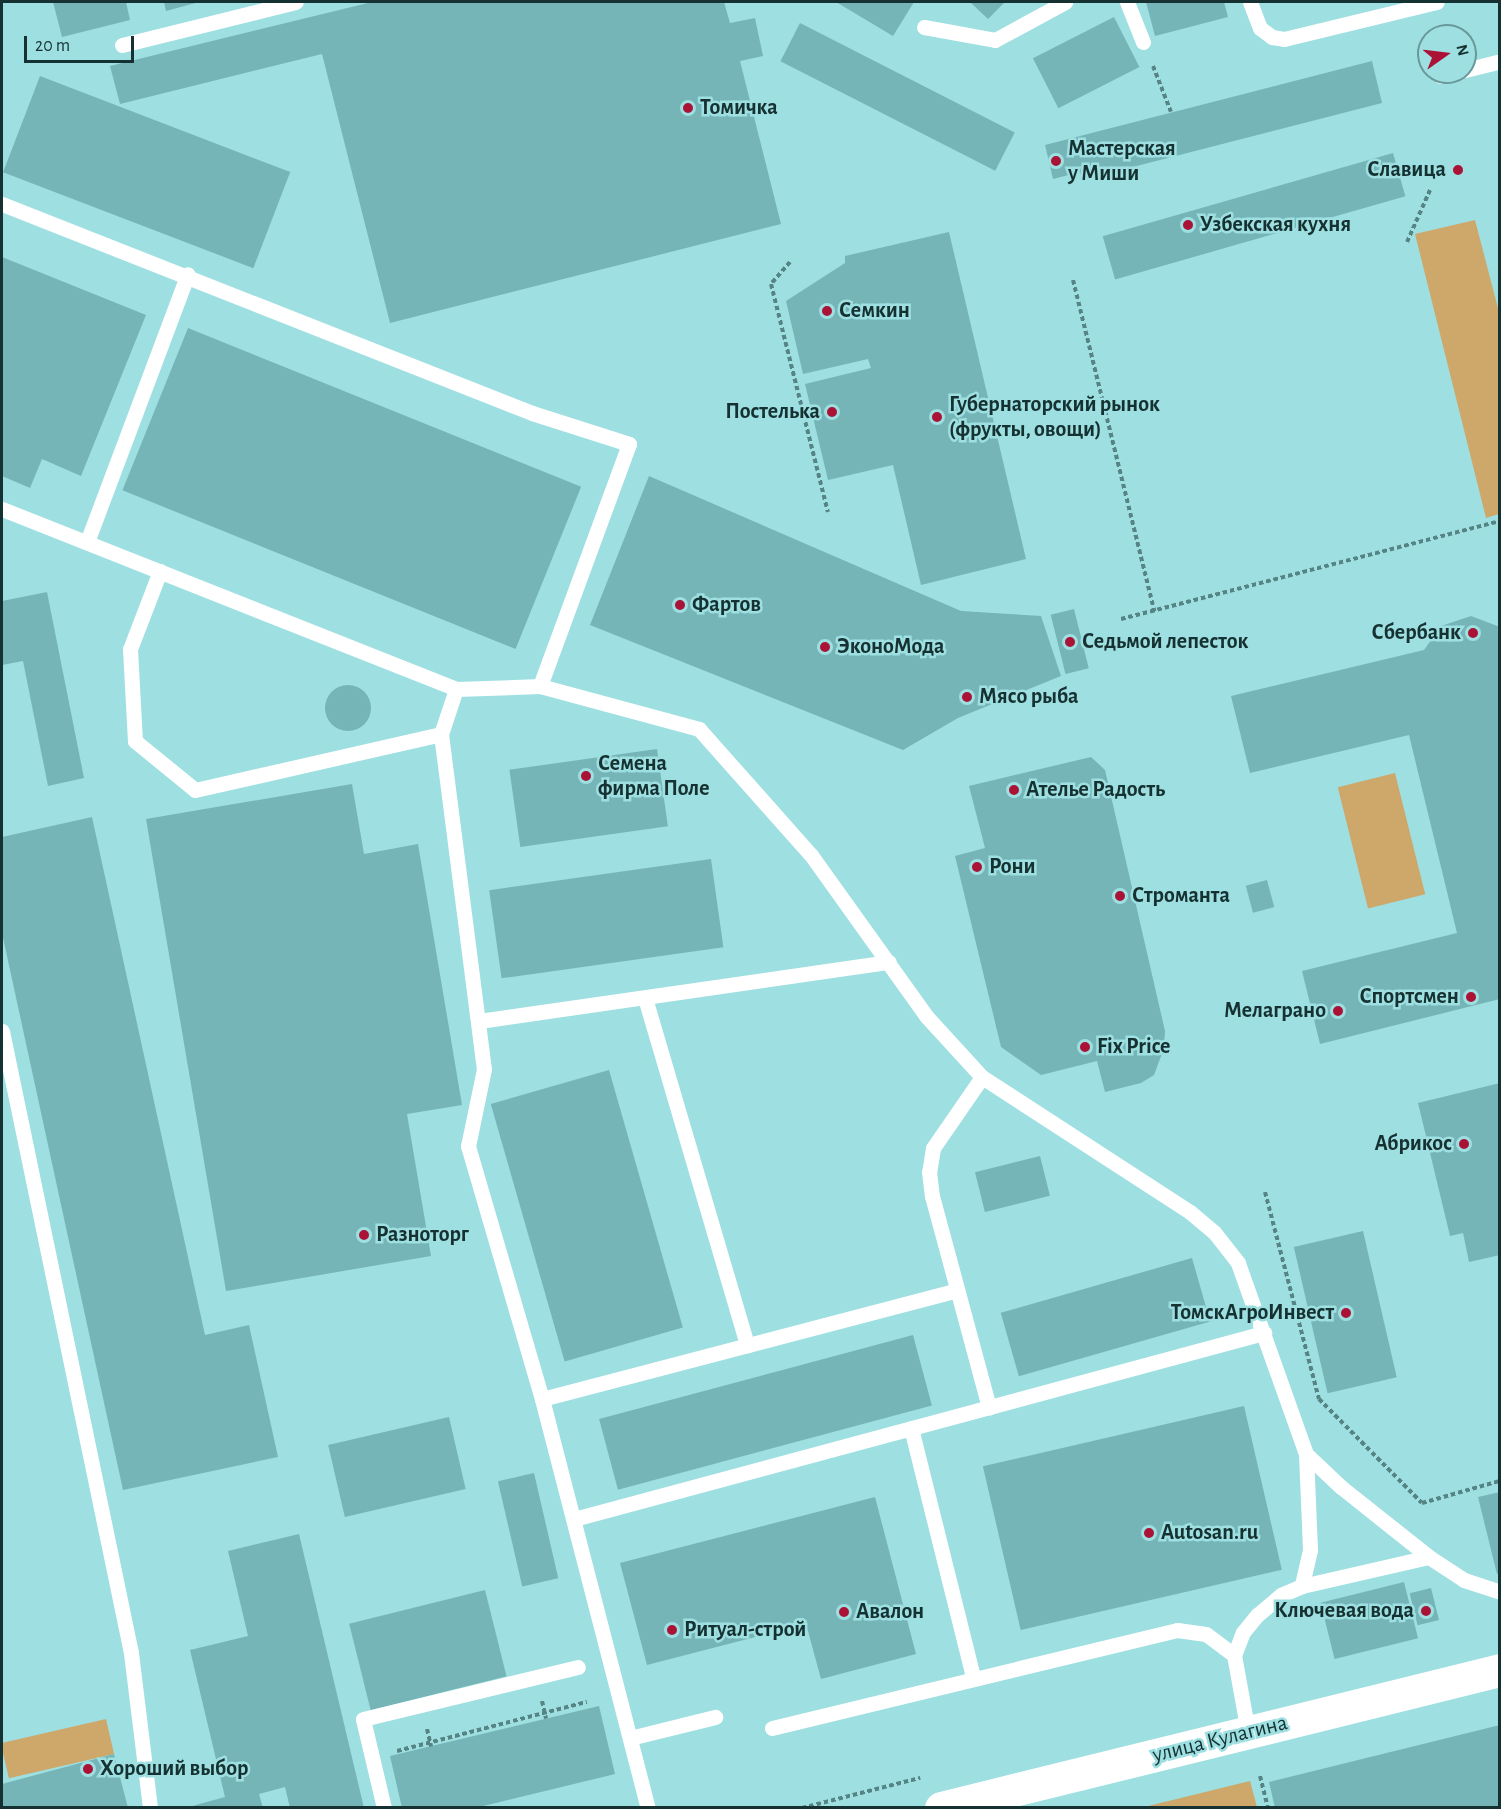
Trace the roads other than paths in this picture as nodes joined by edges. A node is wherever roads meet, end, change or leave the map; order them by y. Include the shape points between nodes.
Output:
1 (296, 2) edge
2 (1065, 2) edge
3 (1127, 2) edge
4 (1250, 2) edge
5 (1437, 2) edge
6 (924, 27) dead end
7 (1143, 42) road end
8 (122, 45) dead end
9 (1500, 61) edge
10 (1477, 67) edge
11 (2, 204) edge
12 (188, 274) junction
13 (2, 509) edge
14 (87, 542) junction
15 (160, 571) junction
16 (540, 686) junction
17 (456, 689) junction
18 (441, 734) junction
19 (889, 962) junction
20 (645, 998) junction
21 (480, 1022) junction
22 (2, 1031) edge
23 (982, 1077) junction
24 (957, 1290) junction
25 (1264, 1333) junction
26 (747, 1345) junction
27 (542, 1399) junction
28 (989, 1407) junction
29 (912, 1428) junction
30 (1306, 1454) junction
31 (574, 1519) junction
32 (1430, 1557) junction
33 (1302, 1586) junction
34 (1500, 1592) edge
35 (1234, 1655) junction
36 (578, 1667) dead end
37 (1500, 1670) edge
38 (974, 1677) junction
39 (715, 1717) dead end
40 (772, 1728) dead end
41 (1248, 1732) junction
42 (630, 1738) junction
43 (150, 1808) edge
44 (384, 1808) edge
45 (648, 1808) edge
46 (941, 1808) edge

1 - 8 lane
2 - 6 lane via 995,40
3 - 7 lane
4 - 5 lane via 1260,28 1272,37 1284,39
9 - 10 lane
11 - 12 lane
12 - 14 lane
12 - 16 lane via 531,413 629,444
13 - 14 lane
14 - 15 lane
15 - 17 lane
15 - 18 lane via 130,649 135,741 195,790
16 - 17 lane
16 - 19 lane via 699,729 812,855
17 - 18 lane
18 - 21 lane
19 - 20 lane
19 - 23 lane via 927,1017
20 - 21 lane
20 - 26 lane
21 - 27 lane via 484,1069 468,1146
22 - 43 lane via 129,1641
23 - 24 lane via 933,1148 929,1172
23 - 25 lane via 1190,1212 1214,1232 1238,1263
24 - 26 lane
24 - 28 lane
25 - 28 lane
25 - 30 lane
26 - 27 lane
27 - 31 lane
28 - 29 lane
29 - 31 lane
29 - 38 lane
30 - 32 lane via 1341,1487
30 - 33 lane via 1310,1550
31 - 42 lane
32 - 33 lane
32 - 34 lane via 1464,1580
33 - 35 lane via 1281,1595 1257,1615 1242,1632
35 - 38 lane via 1206,1634 1177,1630
35 - 41 lane
36 - 44 lane via 363,1719
37 - 41 street, улица Кулагина
38 - 40 lane
39 - 42 lane
41 - 46 street, улица Кулагина
42 - 45 lane

